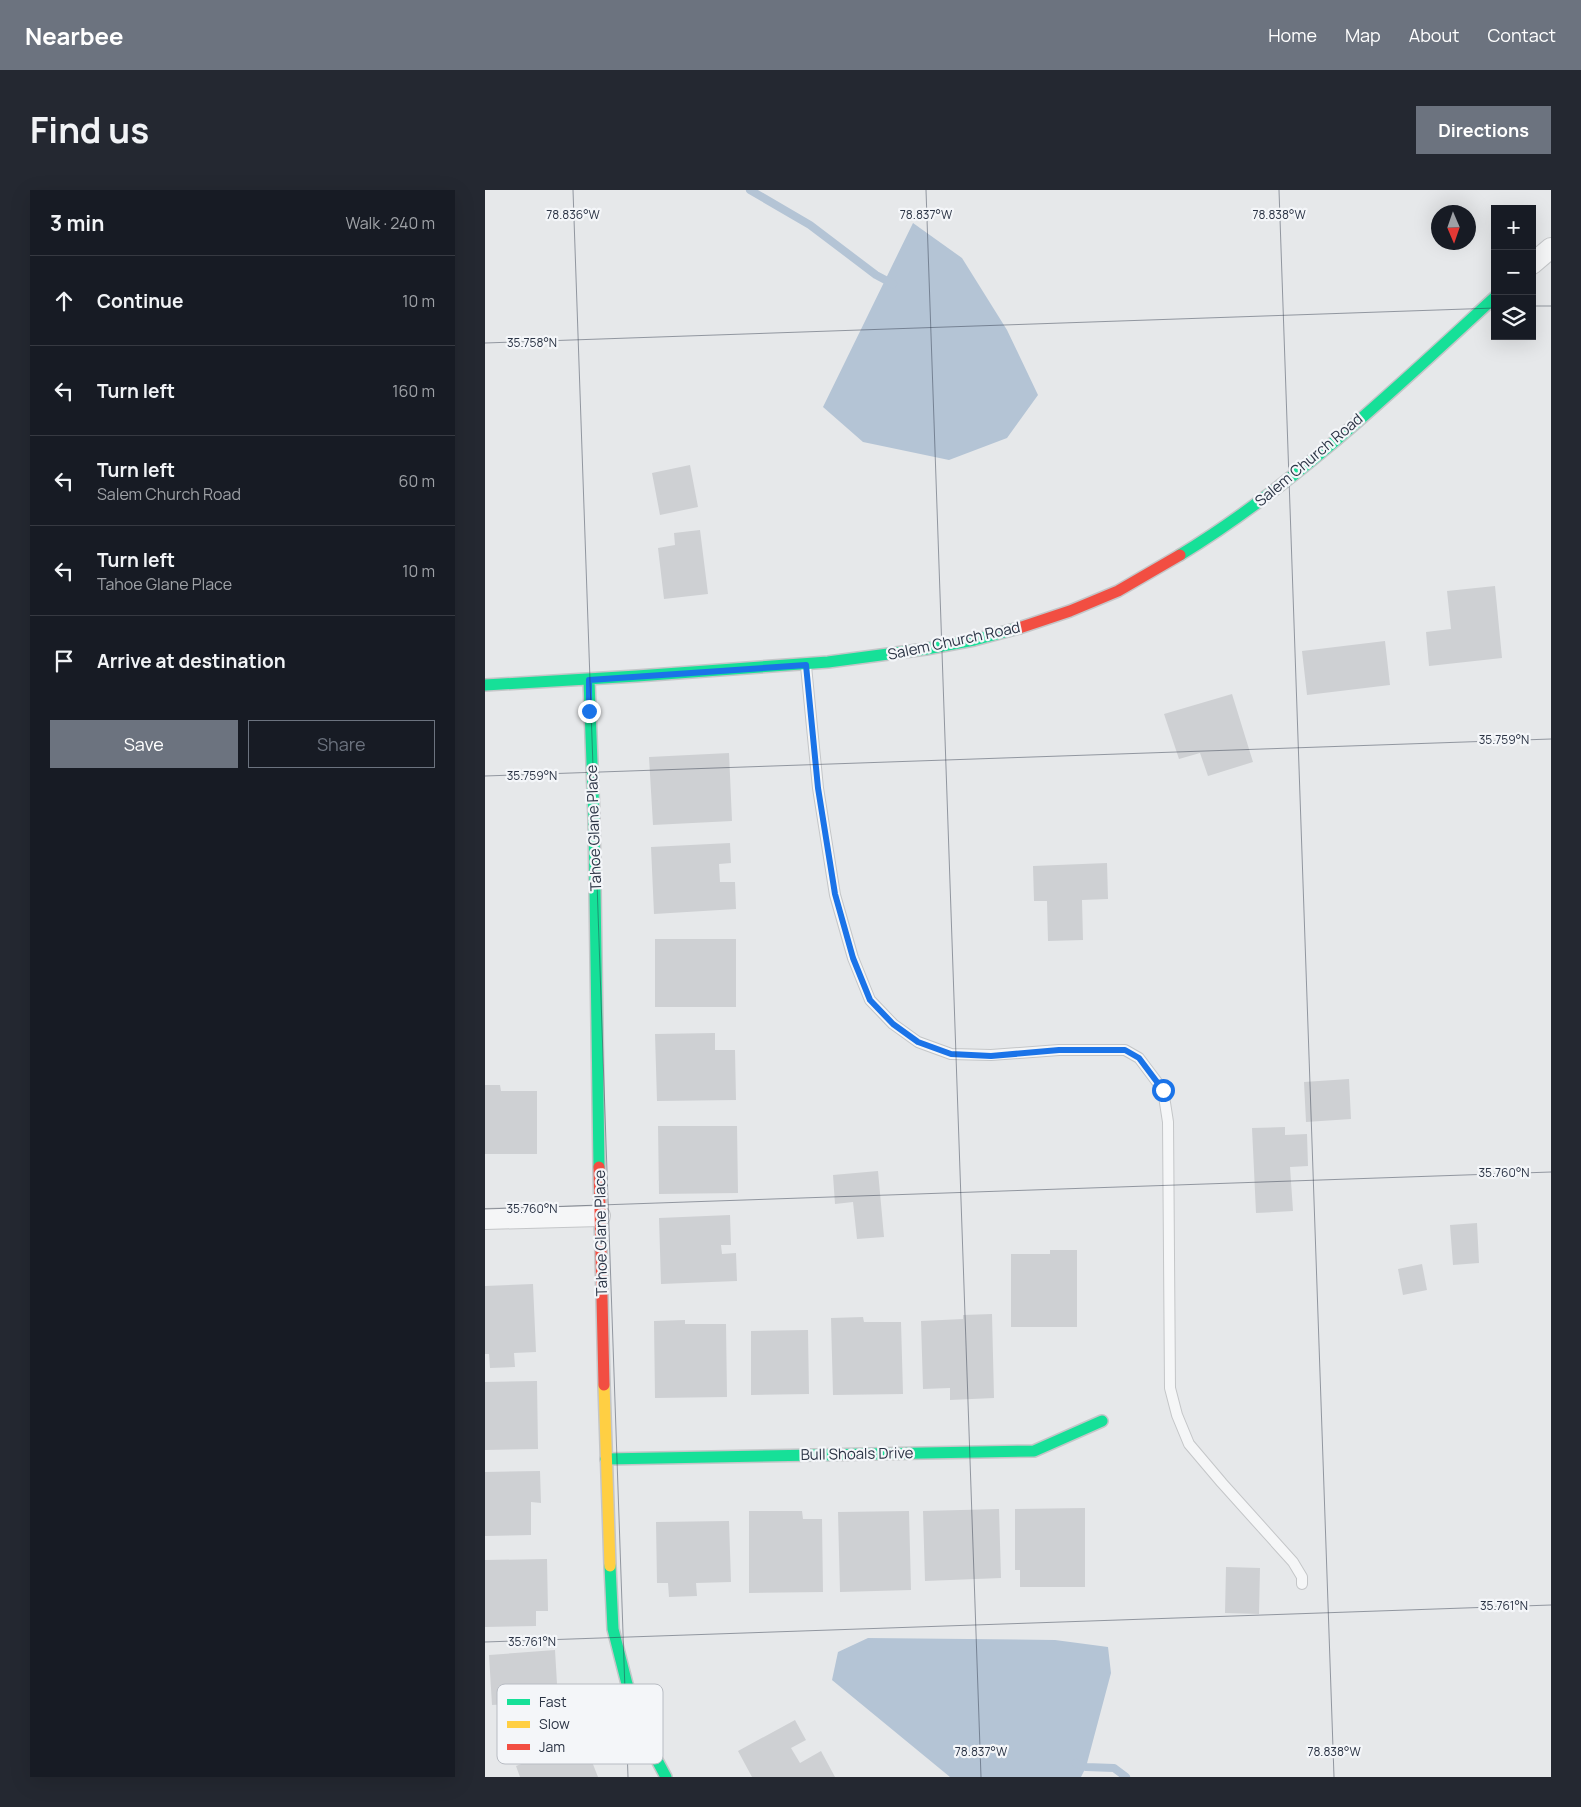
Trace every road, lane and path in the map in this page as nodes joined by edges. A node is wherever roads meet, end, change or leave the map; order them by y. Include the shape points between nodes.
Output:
1 (1551, 248) edge
2 (1536, 261) edge
3 (1491, 301) edge
4 (806, 665) junction
5 (589, 680) junction
6 (485, 685) edge
7 (600, 1216) junction
8 (485, 1219) edge
9 (1102, 1421) dead end
10 (606, 1459) junction
11 (1302, 1584) dead end
12 (628, 1684) edge
13 (658, 1764) edge
14 (665, 1777) edge

1 - 2 street
3 - 4 street, Salem Church Road via 1308,464 1262,500 1212,537 1119,590 1022,628 962,643
4 - 5 street, Salem Church Road
4 - 11 lane via 818,788 835,894 853,958 870,1000 893,1024 918,1042 951,1054 991,1056 1059,1050 1125,1050 1139,1058 1163,1090 1168,1122 1169,1388 1189,1444 1293,1562 1302,1576
5 - 6 street, Salem Church Road
5 - 7 street, Tahoe Glane Place
7 - 8 street
7 - 10 street, Tahoe Glane Place
9 - 10 street, Bull Shoals Drive via 1034,1451
10 - 12 street, Tahoe Glane Place via 613,1629
13 - 14 street, Tahoe Glane Place

